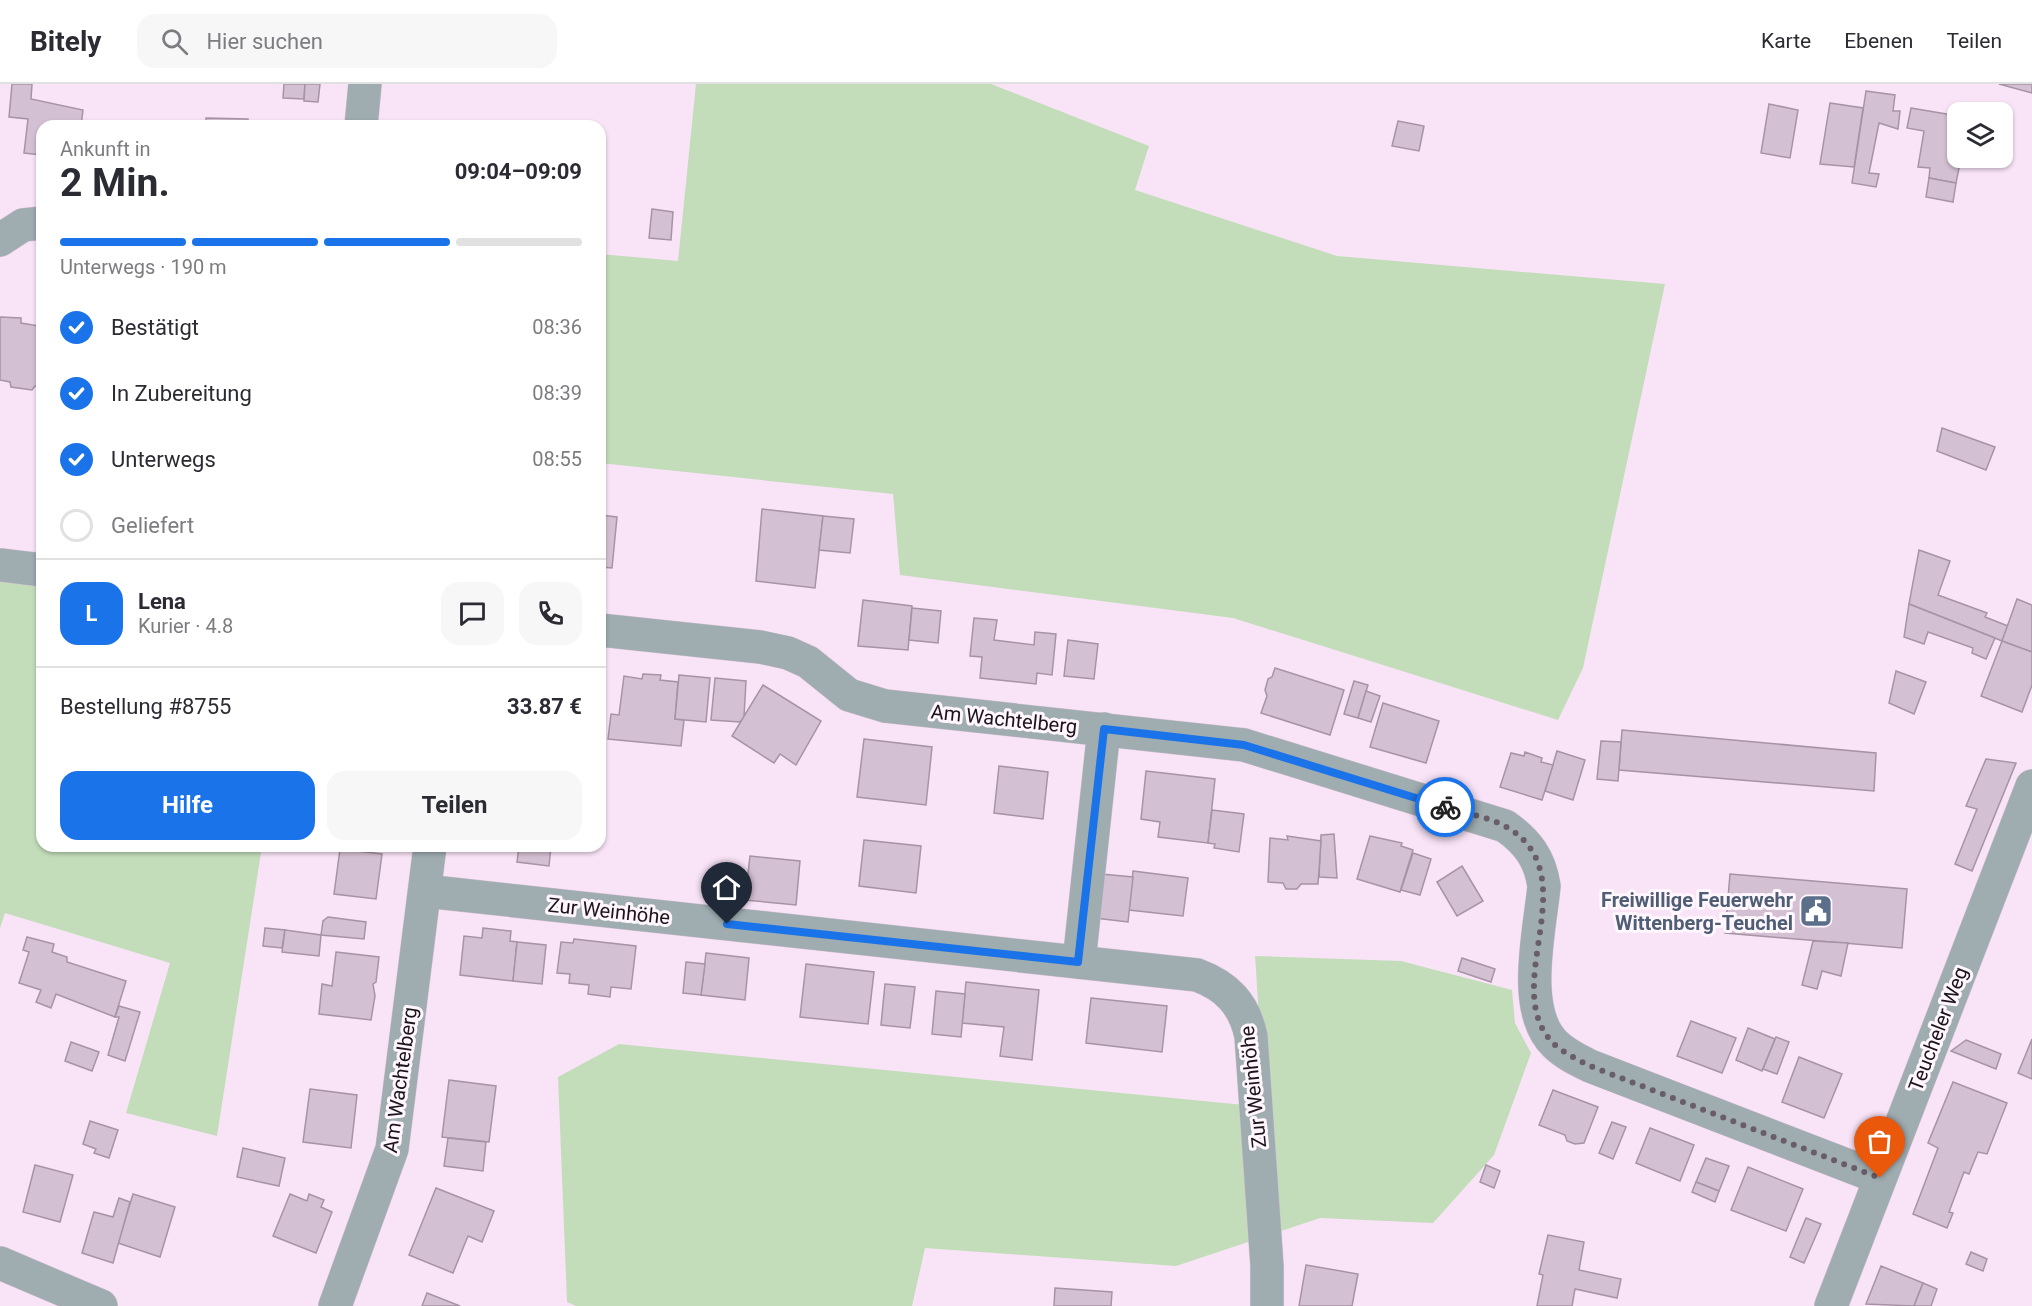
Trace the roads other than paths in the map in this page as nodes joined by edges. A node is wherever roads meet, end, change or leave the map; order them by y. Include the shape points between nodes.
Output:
1 (365, 84) edge
2 (362, 120) edge
3 (36, 224) edge
4 (0, 240) edge
5 (0, 565) edge
6 (36, 569) edge
7 (606, 631) edge
8 (1104, 729) junction
9 (2032, 786) edge
10 (429, 852) edge
11 (425, 891) junction
12 (1078, 962) junction
13 (1880, 1178) junction
14 (0, 1263) edge
15 (101, 1306) edge
16 (335, 1306) edge
17 (1267, 1306) edge
18 (1831, 1306) edge

1 - 2 street
3 - 4 street via 23,225
5 - 6 street
7 - 8 street, Am Wachtelberg via 788,653 808,662 849,695 867,703
8 - 12 street
8 - 13 street, Am Wachtelberg via 1244,745 1505,826 1528,845 1542,872 1535,988 1543,1028 1554,1043 1590,1066
9 - 13 street, Teucheler Weg
10 - 11 street, Am Wachtelberg
11 - 12 street, Zur Weinhöhe
11 - 16 street, Am Wachtelberg via 392,1149
12 - 17 street, Zur Weinhöhe via 1197,975 1222,987 1242,1007 1251,1036
13 - 18 street, Teucheler Weg
14 - 15 street

